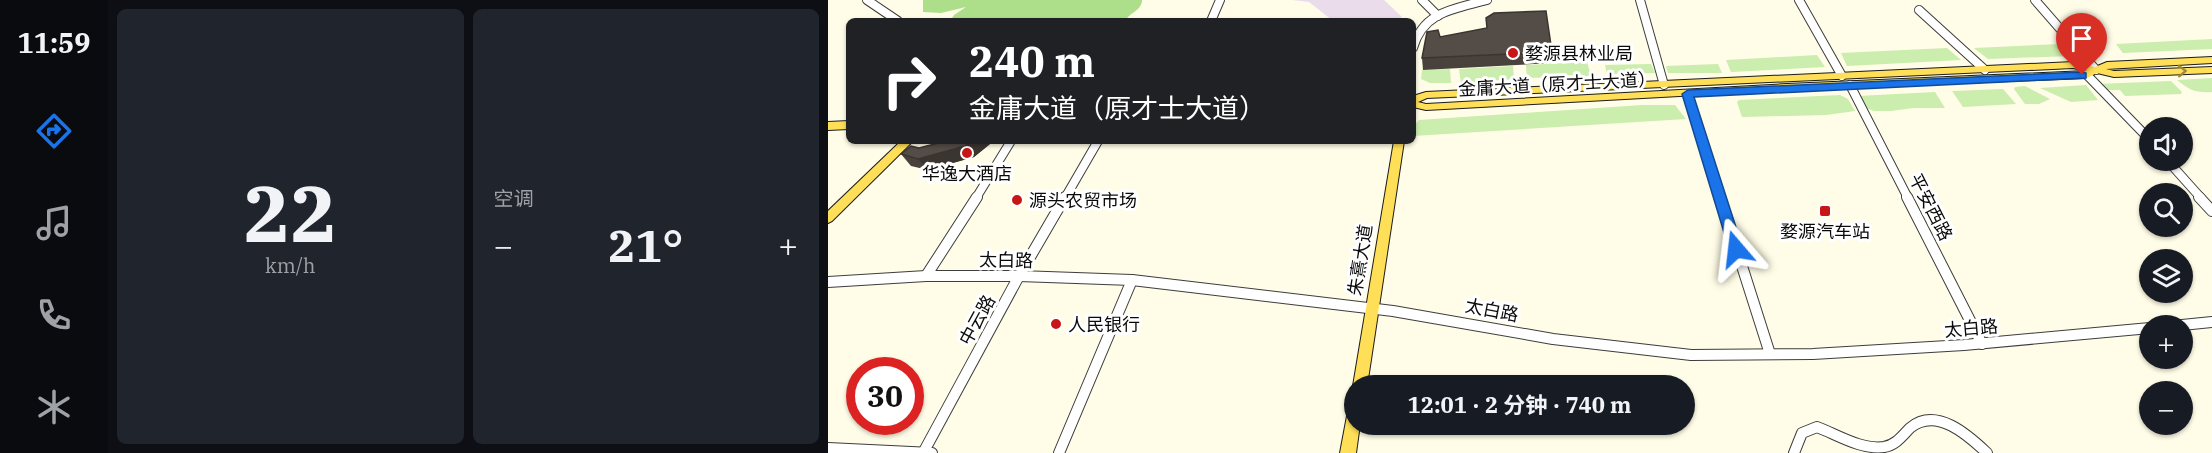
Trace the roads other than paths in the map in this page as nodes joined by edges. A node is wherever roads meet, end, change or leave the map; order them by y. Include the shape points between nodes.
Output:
1 (867, 0) edge
2 (1220, 0) edge
3 (1422, 0) edge
4 (1487, 0) edge
5 (1640, 0) edge
6 (1799, 0) edge
7 (2035, 0) edge
8 (1919, 10) dead end
9 (1438, 16) junction
10 (893, 18) edge
11 (1212, 18) edge
12 (1416, 28) edge
13 (2212, 60) edge
14 (1985, 70) junction
15 (2212, 70) edge
16 (2091, 72) junction
17 (1842, 76) junction
18 (1664, 85) junction
19 (1850, 85) junction
20 (1688, 94) junction
21 (1416, 100) edge
22 (1416, 103) edge
23 (846, 125) edge
24 (828, 126) edge
25 (2139, 128) edge
26 (905, 144) edge
27 (1010, 144) edge
28 (1096, 144) edge
29 (1399, 144) edge
30 (2177, 171) edge
31 (2212, 211) edge
32 (828, 218) edge
33 (926, 276) junction
34 (1019, 276) junction
35 (1132, 280) junction
36 (828, 282) edge
37 (1372, 309) junction
38 (2212, 322) edge
39 (2193, 324) edge
40 (2139, 329) edge
41 (1982, 344) junction
42 (1770, 354) junction
43 (1362, 375) edge
44 (1351, 435) edge
45 (828, 448) edge
46 (923, 453) edge
47 (932, 453) edge
48 (1059, 453) edge
49 (1348, 453) edge
50 (1794, 453) edge
51 (1987, 453) edge

1 - 10 street
2 - 11 street
3 - 9 street
4 - 9 street
5 - 18 street
6 - 17 street
7 - 16 street
8 - 14 street
9 - 12 street
13 - 16 main road, 金庸大道（原才士大道） via 2107,65
14 - 16 main road, 金庸大道（原才士大道） via 2073,65
14 - 17 main road, 金庸大道（原才士大道）
16 -> 15 main road, 金庸大道（原才士大道）
16 - 19 main road, 金庸大道（原才士大道）
16 - 25 street via 2105,96
17 - 18 main road, 金庸大道（原才士大道）
18 - 21 main road, 金庸大道（原才士大道） via 1426,95
19 - 20 main road, 金庸大道（原才士大道）
19 - 41 street, 平安西路
20 - 22 main road, 金庸大道（原才士大道） via 1426,107
20 - 42 street
23 - 24 main road
26 - 32 main road
27 - 33 street
28 - 34 street, 中云路
29 - 37 main road, 朱熹大道
30 - 31 street
33 - 34 street, 太白路
33 - 36 street, 太白路
34 - 35 street, 太白路
34 - 46 street, 中云路
35 - 37 street, 太白路
35 - 48 street
37 - 42 street, 太白路 via 1623,349 1691,355
37 - 43 main road, 朱熹大道
38 - 39 street
40 - 41 street, 太白路
41 - 42 street, 太白路
44 - 49 main road
45 - 46 street
46 - 47 street
50 - 51 street via 1802,433 1817,427 1860,445 1882,448 1896,443 1914,424 1929,420 1960,430

